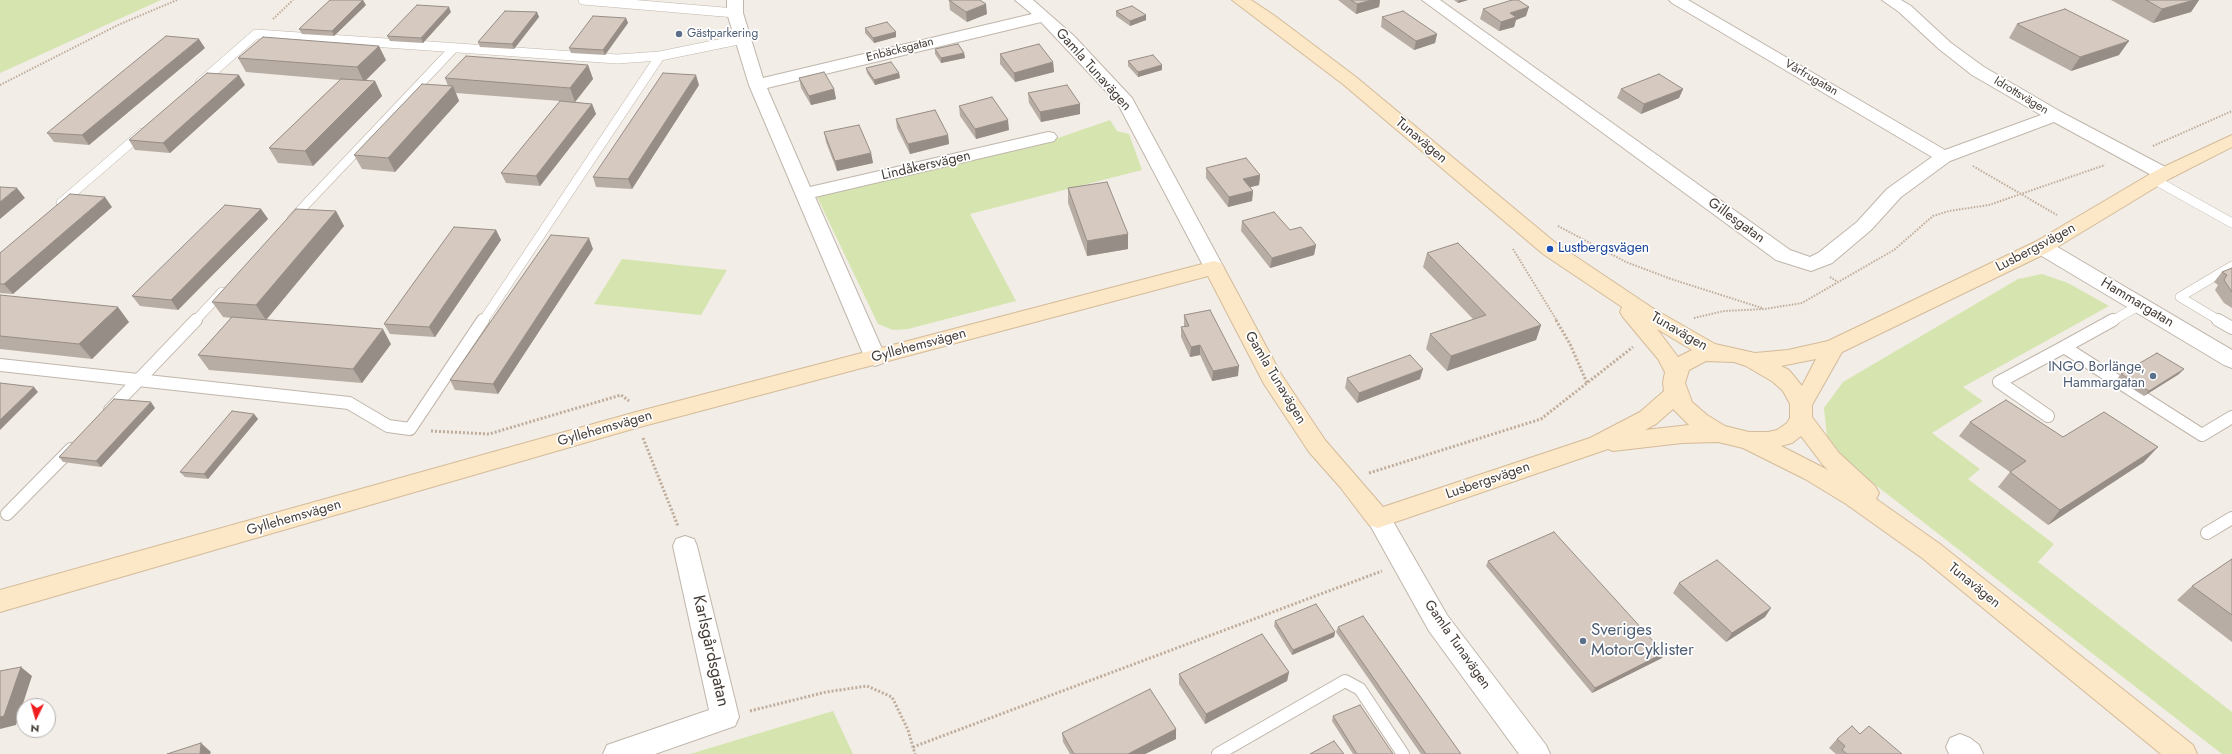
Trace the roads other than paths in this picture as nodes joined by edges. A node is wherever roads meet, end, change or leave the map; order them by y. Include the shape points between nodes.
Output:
1 (583, 0) edge
2 (1024, 0) edge
3 (1240, 0) edge
4 (1430, 0) edge
5 (1677, 0) edge
6 (1890, 0) edge
7 (600, 1) edge
8 (735, 7) edge
9 (1044, 16) junction
10 (743, 39) junction
11 (454, 48) junction
12 (660, 56) junction
13 (757, 85) junction
14 (191, 91) edge
15 (2055, 116) junction
16 (149, 127) edge
17 (1048, 138) dead end
18 (2232, 140) edge
19 (1944, 157) junction
20 (2160, 177) junction
21 (804, 194) junction
22 (54, 209) edge
23 (2232, 223) edge
24 (285, 226) edge
25 (2042, 247) junction
26 (2232, 266) edge
27 (1214, 268) junction
28 (1602, 282) junction
29 (231, 283) edge
30 (2140, 305) junction
31 (2232, 328) edge
32 (1834, 347) junction
33 (2064, 347) junction
34 (1718, 353) junction
35 (875, 358) junction
36 (1754, 360) junction
37 (2232, 360) edge
38 (0, 365) edge
39 (138, 381) junction
40 (1676, 382) junction
41 (1801, 411) junction
42 (2048, 416) dead end
43 (2232, 417) edge
44 (100, 420) edge
45 (1718, 432) junction
46 (1749, 441) junction
47 (78, 442) edge
48 (1598, 444) junction
49 (7, 514) dead end
50 (1378, 518) junction
51 (2232, 518) edge
52 (2207, 533) dead end
53 (685, 546) road end
54 (0, 601) edge
55 (618, 754) edge
56 (1218, 754) edge
57 (1403, 754) edge
58 (1536, 754) edge
59 (2183, 754) edge
60 (2200, 754) edge

1 - 7 lane
2 - 9 street, Gamla Tunavägen
3 - 28 street, Tunavägen via 1350,81 1550,249
4 - 19 street, Gillesgatan via 1783,255 1811,264 1825,258 1864,226 1894,193
5 - 19 street, Vårfrugatan
6 - 15 street, Idrottsvägen via 1905,8 1945,46 1978,71
7 - 8 lane
8 - 10 street
9 - 13 street, Enbäcksgatan
9 - 27 street, Gamla Tunavägen via 1126,102
10 - 12 lane
10 - 13 street
11 - 12 lane via 618,59
11 - 14 lane via 256,34
11 - 24 lane
12 - 39 lane via 410,429 388,426 349,403
13 - 21 street
15 - 19 street, Gillesgatan
15 - 20 street, Idrottsvägen
16 - 22 lane
17 - 21 street, Lindåkersvägen
18 - 20 street, Lusbergsvägen
20 - 23 lane
20 - 25 street, Lusbergsvägen
21 - 35 street
25 - 30 street, Hammargatan
25 - 32 street, Lusbergsvägen
26 - 31 lane via 2180,297
27 - 35 street, Gyllehemsvägen
27 - 50 street, Gamla Tunavägen via 1272,378 1317,446
28 - 34 street, Tunavägen via 1647,314
28 - 40 street, Tunavägen via 1649,331 1666,354
29 - 39 lane
30 - 33 lane
30 - 37 street, Hammargatan
32 - 36 street, Lusbergsvägen via 1788,358
32 - 41 street
33 - 42 lane via 1999,382
33 - 43 lane via 2202,435
34 - 36 street
34 - 40 street via 1703,354 1681,365
35 - 54 street, Gyllehemsvägen via 636,420
36 - 41 street via 1781,376 1791,386
38 - 39 lane
39 - 44 lane
40 - 45 street via 1689,412
40 - 48 street, Lusbergsvägen via 1648,418
41 - 46 street via 1795,429 1784,437 1768,441
41 - 60 street, Tunavägen via 1831,460 1863,490
45 - 46 street
45 - 48 street, Lusbergsvägen
46 - 59 street, Tunavägen via 1855,496 1931,551
47 - 49 lane
48 - 50 street, Lusbergsvägen
50 - 58 street, Gamla Tunavägen via 1438,623
51 - 52 lane
53 - 55 street, Karlsgårdsgatan via 725,717
56 - 57 lane via 1345,681 1360,689

